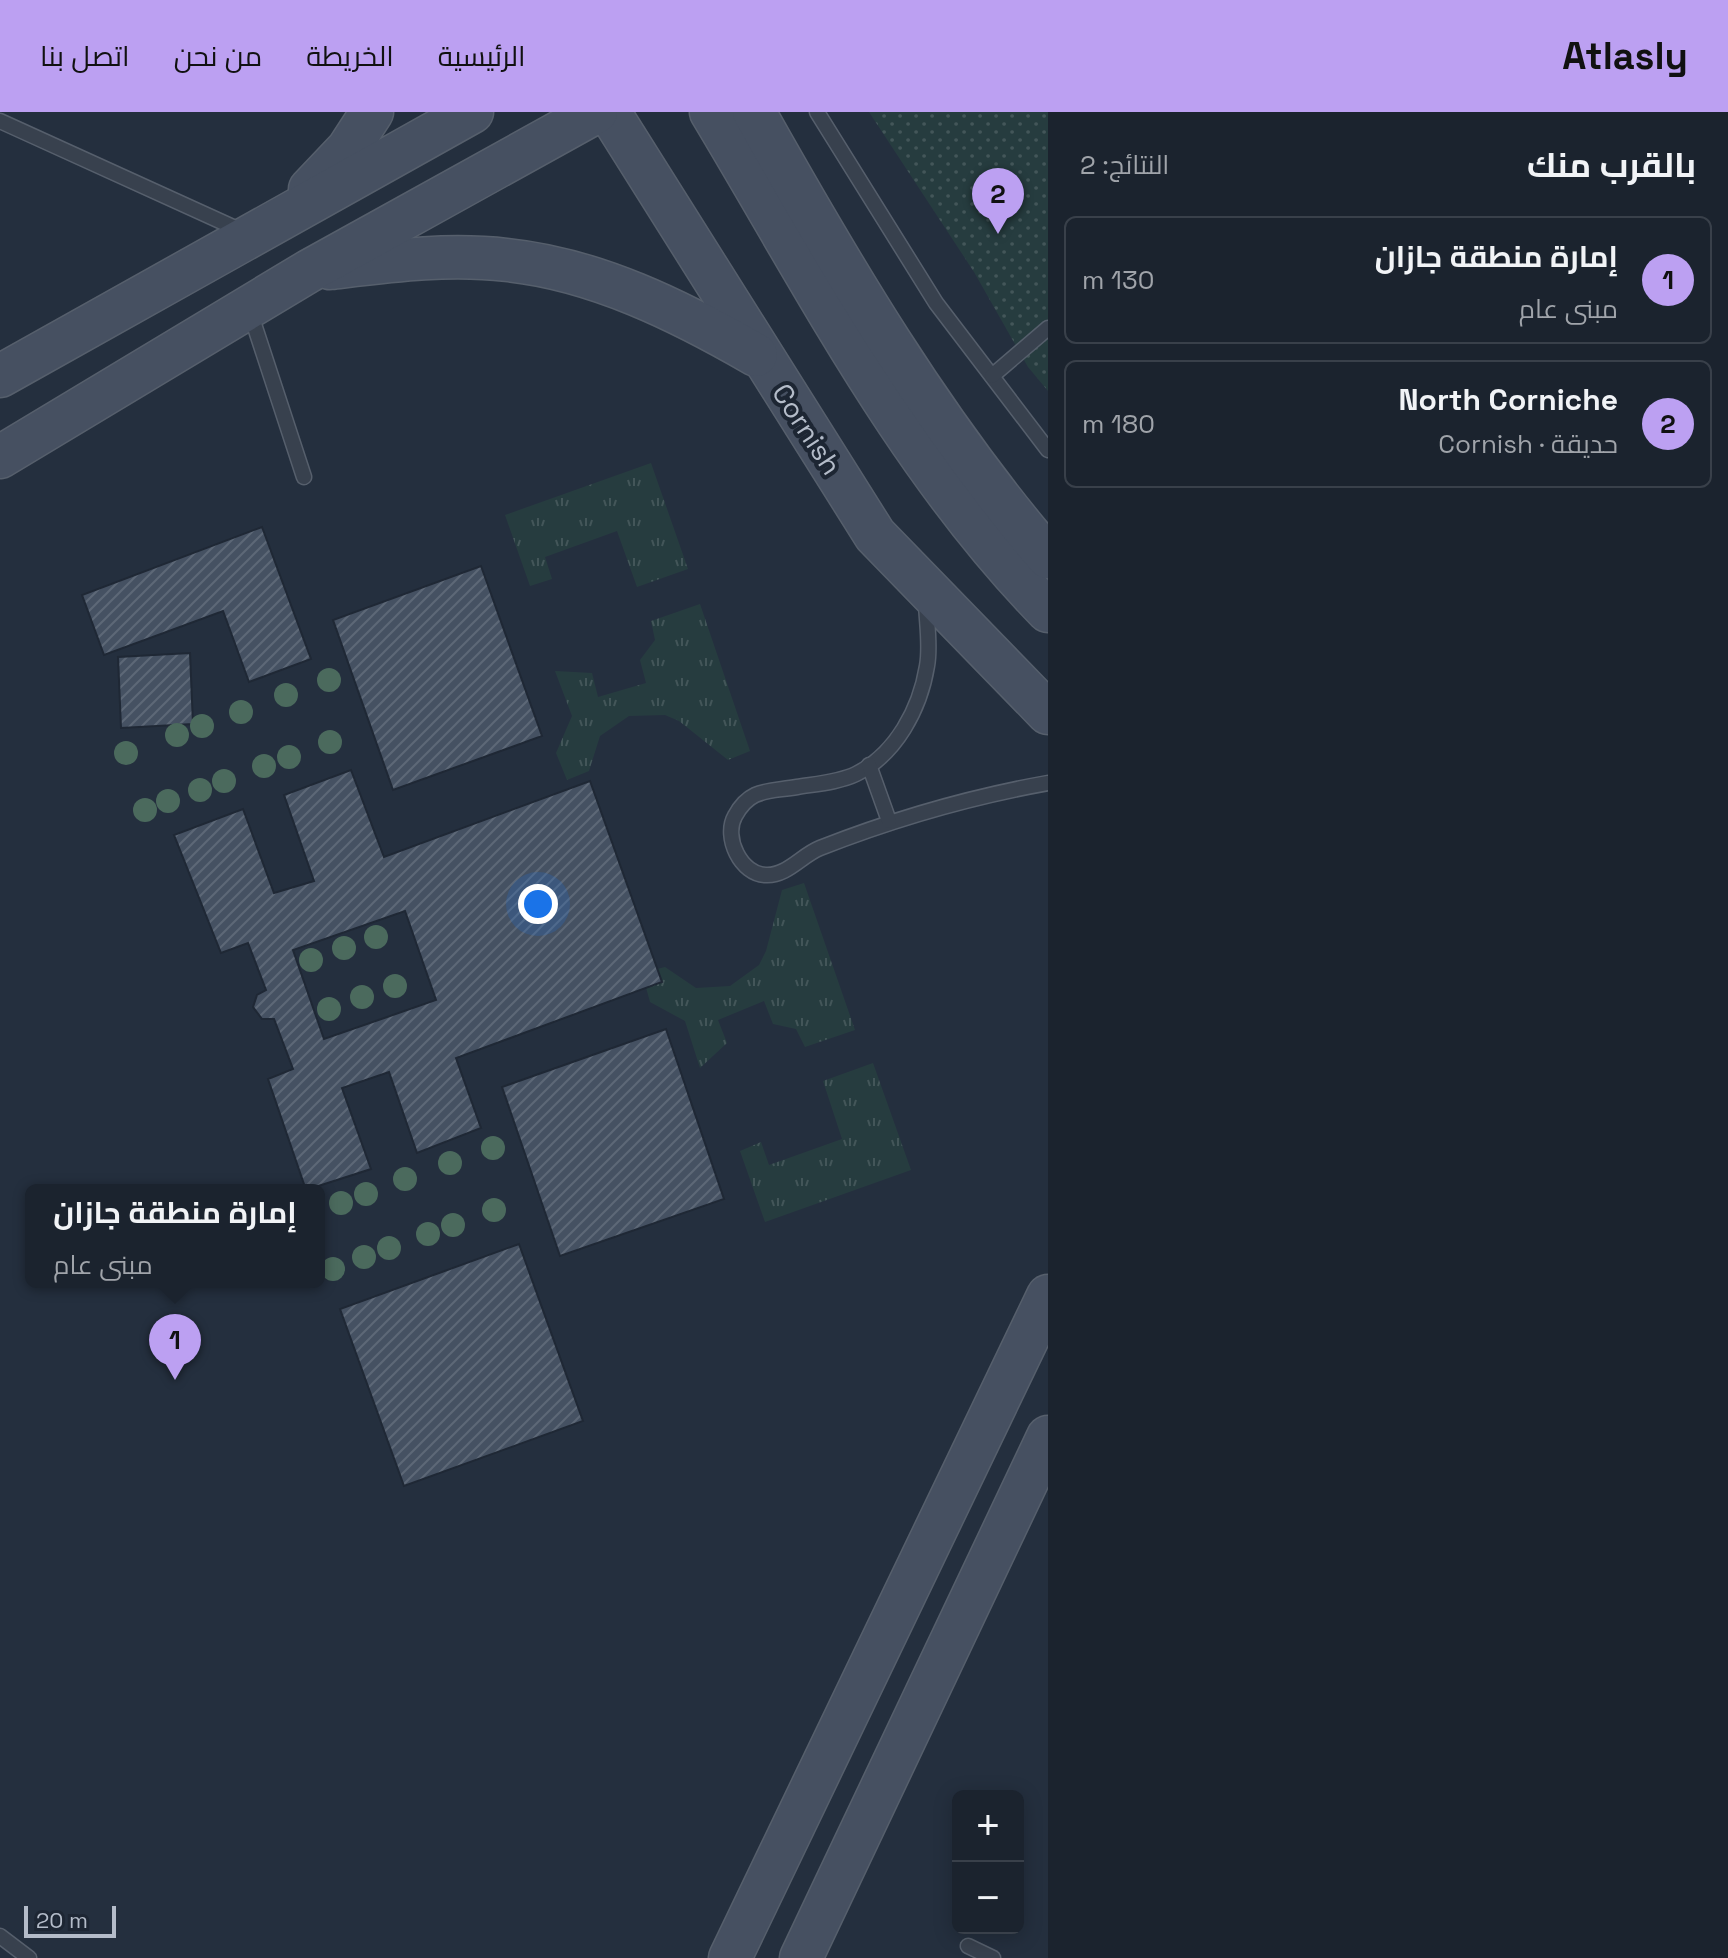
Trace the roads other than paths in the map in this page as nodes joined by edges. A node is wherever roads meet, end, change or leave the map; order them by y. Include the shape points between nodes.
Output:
1 (372, 112) edge
2 (472, 112) edge
3 (596, 112) edge
4 (609, 112) edge
5 (711, 112) edge
6 (754, 112) edge
7 (817, 112) edge
8 (0, 121) edge
9 (268, 226) junction
10 (309, 271) junction
11 (249, 307) junction
12 (1048, 328) edge
13 (762, 359) junction
14 (0, 376) edge
15 (992, 376) junction
16 (1048, 450) edge
17 (0, 457) edge
18 (304, 477) dead end
19 (1048, 557) edge
20 (925, 586) junction
21 (1048, 611) edge
22 (1048, 713) edge
23 (869, 765) junction
24 (1048, 783) edge
25 (889, 821) junction
26 (1048, 1296) edge
27 (1048, 1437) edge
28 (0, 1936) edge
29 (968, 1946) dead end
30 (29, 1958) edge
31 (730, 1958) edge
32 (801, 1958) edge
33 (993, 1958) edge

1 - 9 main road via 348,149
2 - 9 main road
3 - 10 main road
4 - 13 main road, Cornish
5 - 21 main road via 936,481 984,543
6 - 19 main road via 950,432
7 - 15 lane via 936,303
8 - 9 lane
9 - 14 main road
10 - 11 main road
10 - 13 main road via 416,257 508,260 645,298
11 - 17 main road
11 - 18 lane
12 - 15 lane
13 - 20 main road, Cornish via 875,535
15 - 16 lane
20 - 22 main road, Cornish
20 - 23 lane via 927,665 910,720 882,757
23 - 25 lane
23 - 25 lane via 854,775 743,800 730,824 733,846 755,874 770,876 809,853
24 - 25 lane
26 - 31 main road
27 - 32 main road
28 - 30 lane
29 - 33 lane

